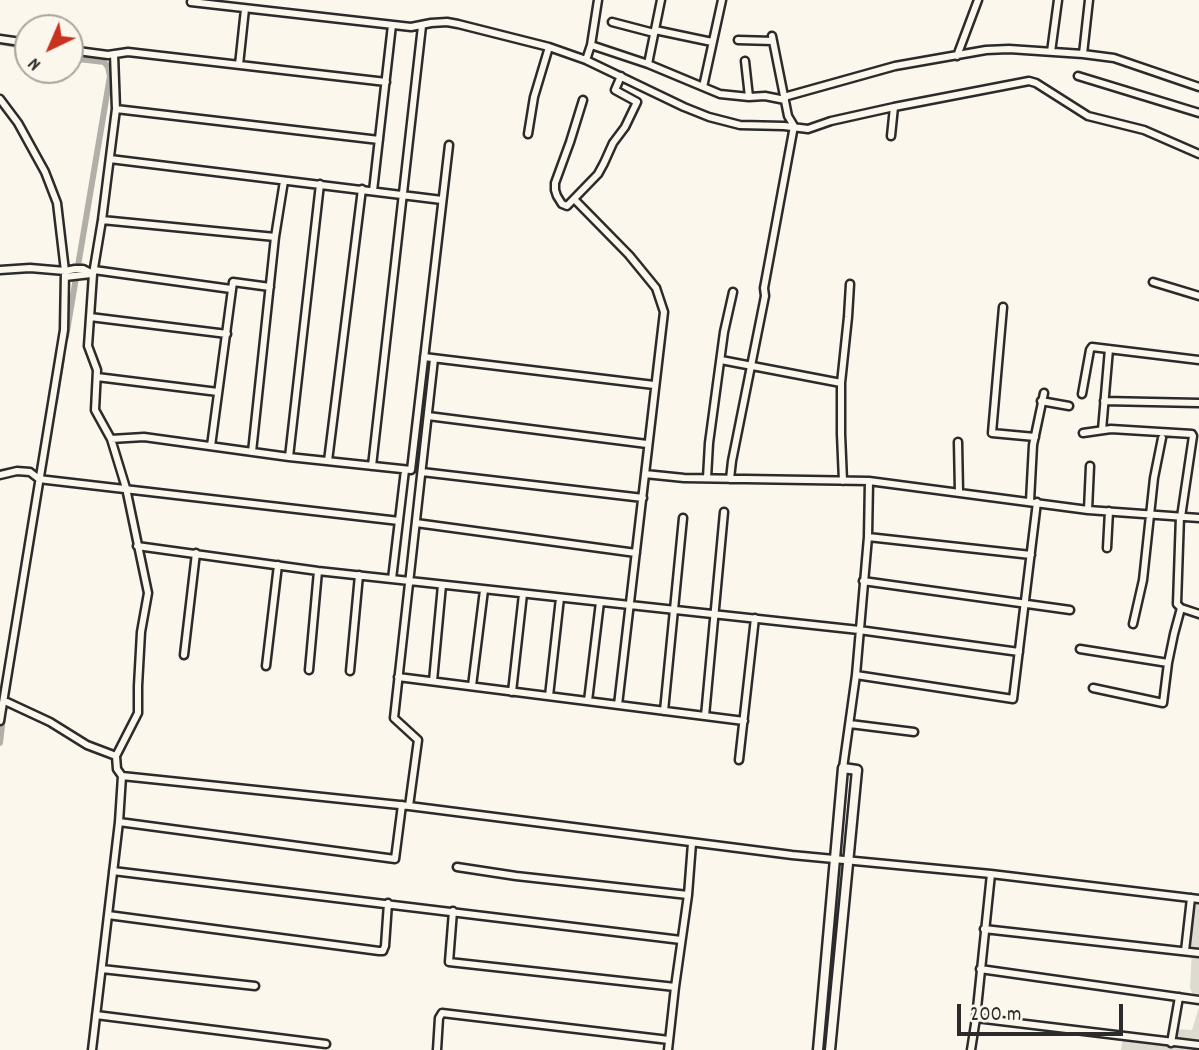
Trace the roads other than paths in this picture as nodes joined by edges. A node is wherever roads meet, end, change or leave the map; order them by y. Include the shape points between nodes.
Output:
1 (598, 0) edge
2 (661, 0) edge
3 (722, 0) edge
4 (978, 0) edge
5 (1058, 0) edge
6 (1089, 0) edge
7 (191, 2) dead end
8 (246, 9) junction
9 (612, 22) dead end
10 (392, 25) junction
11 (422, 26) junction
12 (655, 31) junction
13 (738, 40) dead end
14 (712, 42) junction
15 (592, 45) junction
16 (549, 47) junction
17 (84, 52) edge
18 (1051, 52) junction
19 (114, 54) junction
20 (1083, 54) junction
21 (957, 55) junction
22 (586, 60) junction
23 (745, 61) dead end
24 (648, 64) junction
25 (239, 65) junction
26 (621, 76) junction
27 (1078, 76) dead end
28 (386, 82) junction
29 (703, 87) junction
30 (1199, 87) edge
31 (749, 97) junction
32 (0, 99) edge
33 (784, 99) junction
34 (583, 100) dead end
35 (894, 107) junction
36 (116, 109) junction
37 (1199, 113) edge
38 (794, 126) junction
39 (528, 134) dead end
40 (891, 136) dead end
41 (379, 141) junction
42 (449, 145) dead end
43 (1199, 154) edge
44 (110, 159) junction
45 (284, 181) junction
46 (320, 184) junction
47 (362, 189) junction
48 (373, 191) junction
49 (403, 195) junction
50 (442, 200) junction
51 (575, 200) junction
52 (102, 220) junction
53 (275, 237) junction
54 (0, 271) edge
55 (93, 272) junction
56 (65, 274) junction
57 (1153, 282) dead end
58 (850, 284) dead end
59 (270, 287) junction
60 (231, 289) junction
61 (733, 292) dead end
62 (1199, 296) edge
63 (1003, 307) dead end
64 (90, 317) junction
65 (227, 334) junction
66 (1110, 349) junction
67 (424, 357) junction
68 (434, 359) junction
69 (721, 360) junction
70 (1199, 360) edge
71 (752, 366) junction
72 (97, 377) junction
73 (841, 383) junction
74 (654, 385) junction
75 (218, 392) junction
76 (1082, 394) dead end
77 (1104, 401) junction
78 (1199, 403) edge
79 (1069, 406) dead end
80 (428, 416) junction
81 (1102, 430) junction
82 (1083, 433) dead end
83 (1035, 437) junction
84 (1163, 438) dead end
85 (111, 439) junction
86 (958, 442) dead end
87 (648, 444) junction
88 (211, 446) junction
89 (252, 452) junction
90 (289, 457) junction
91 (328, 461) junction
92 (372, 466) junction
93 (1090, 466) dead end
94 (405, 470) junction
95 (422, 472) junction
96 (645, 474) junction
97 (0, 475) edge
98 (707, 478) junction
99 (39, 479) junction
100 (730, 479) junction
101 (843, 481) junction
102 (869, 481) junction
103 (126, 488) junction
104 (959, 492) junction
105 (643, 498) junction
106 (1034, 502) junction
107 (1088, 510) junction
108 (1109, 511) junction
109 (724, 512) dead end
110 (1150, 514) junction
111 (1181, 517) junction
112 (683, 518) dead end
113 (1199, 518) edge
114 (399, 521) junction
115 (416, 523) junction
116 (868, 537) junction
117 (137, 546) junction
118 (1107, 548) dead end
119 (196, 553) junction
120 (636, 553) junction
121 (1031, 555) junction
122 (278, 565) junction
123 (318, 571) junction
124 (359, 575) junction
125 (392, 579) junction
126 (863, 581) junction
127 (409, 582) junction
128 (442, 585) junction
129 (484, 590) junction
130 (523, 594) junction
131 (560, 598) junction
132 (600, 602) junction
133 (1025, 604) junction
134 (631, 606) junction
135 (1181, 608) junction
136 (673, 610) junction
137 (1070, 610) dead end
138 (715, 614) junction
139 (1199, 614) edge
140 (755, 618) junction
141 (1133, 624) dead end
142 (859, 630) junction
143 (1080, 649) dead end
144 (1019, 652) junction
145 (184, 655) dead end
146 (1168, 663) junction
147 (266, 666) dead end
148 (309, 670) dead end
149 (350, 671) dead end
150 (856, 675) junction
151 (398, 677) junction
152 (433, 681) junction
153 (472, 686) junction
154 (1093, 688) dead end
155 (512, 692) junction
156 (549, 696) junction
157 (4, 700) edge
158 (588, 701) junction
159 (618, 705) junction
160 (664, 711) junction
161 (705, 716) junction
162 (0, 721) edge
163 (744, 721) junction
164 (849, 724) junction
165 (914, 732) dead end
166 (116, 756) junction
167 (739, 760) dead end
168 (844, 768) junction
169 (122, 776) junction
170 (406, 806) junction
171 (119, 822) junction
172 (692, 843) junction
173 (836, 860) junction
174 (849, 860) junction
175 (457, 867) dead end
176 (113, 871) junction
177 (990, 874) junction
178 (688, 895) junction
179 (1191, 898) junction
180 (1199, 899) edge
181 (388, 903) junction
182 (453, 911) junction
183 (108, 915) junction
184 (984, 929) junction
185 (681, 940) junction
186 (1185, 951) junction
187 (1199, 953) edge
188 (102, 968) junction
189 (980, 970) junction
190 (255, 986) dead end
191 (675, 987) junction
192 (1179, 997) junction
193 (1199, 1000) edge
194 (96, 1015) junction
195 (976, 1018) junction
196 (669, 1041) junction
197 (1171, 1043) junction
198 (326, 1044) dead end
199 (1199, 1045) edge
200 (92, 1050) edge
201 (437, 1050) edge
202 (668, 1050) edge
203 (818, 1050) edge
204 (830, 1050) edge
205 (971, 1050) edge

1 - 15 street
2 - 12 street
3 - 14 street
4 - 21 street
5 - 18 street
6 - 20 street
7 - 8 street
8 - 10 street
8 - 25 street
9 - 12 street
10 - 11 street
10 - 28 street
11 - 16 street via 447,22
11 - 49 street
12 - 14 street
12 - 24 street
13 - 33 street via 772,39
14 - 29 street
15 - 22 street
15 - 24 street
16 - 22 street
16 - 39 street
17 - 19 street
18 - 20 street
18 - 21 street via 1009,49
19 - 25 street
19 - 36 street
20 - 30 street via 1114,58
21 - 33 street via 895,66
22 - 26 street
23 - 31 street
24 - 29 street
25 - 28 street
26 - 38 street via 709,117 740,125
26 - 51 street via 615,90 637,102 598,174
27 - 37 street
28 - 41 street
29 - 31 street
31 - 33 street
32 - 56 street via 45,172 57,203
33 - 38 street
34 - 51 street via 555,183 562,204
35 - 38 street via 808,129
35 - 40 street
35 - 43 street via 1029,81 1088,116 1144,130
36 - 41 street
36 - 44 street
38 - 71 street
41 - 48 street
42 - 50 street
44 - 45 street
44 - 52 street
45 - 46 street
45 - 53 street
46 - 47 street
46 - 90 street
47 - 48 street
47 - 91 street
48 - 49 street
49 - 50 street
49 - 92 street
50 - 67 street
51 - 74 street via 656,288 664,312
52 - 53 street
52 - 55 street
53 - 59 street
54 - 56 street via 30,268
55 - 56 street
55 - 60 street
55 - 64 street
56 - 99 street via 64,330
57 - 62 street
58 - 73 street
59 - 60 street via 233,282
59 - 89 street
60 - 65 street
61 - 69 street
63 - 83 street via 992,433
64 - 65 street
64 - 72 street via 88,346
65 - 75 street
66 - 70 street
66 - 76 street via 1090,348
66 - 77 street
67 - 68 street
67 - 94 street via 411,468
68 - 74 street
68 - 80 street
69 - 71 street
69 - 98 street
71 - 73 street
71 - 100 street
72 - 75 street
72 - 85 street via 95,410
73 - 101 street
74 - 87 street
75 - 88 street
77 - 78 street
77 - 81 street
79 - 83 street via 1042,397
80 - 87 street
80 - 95 street
81 - 82 street
81 - 111 street via 1192,434
83 - 106 street
84 - 110 street
85 - 88 street via 144,437
85 - 103 street
86 - 104 street
87 - 96 street
88 - 89 street
89 - 90 street
90 - 91 street
91 - 92 street
92 - 94 street
93 - 107 street
94 - 114 street
95 - 105 street
95 - 115 street
96 - 98 street
96 - 105 street
97 - 99 street via 30,471
98 - 100 street
99 - 103 street
99 - 157 street
100 - 101 street
101 - 102 street
102 - 104 street
102 - 116 street
103 - 114 street
103 - 117 street
104 - 106 street
105 - 120 street
106 - 107 street
106 - 121 street
107 - 108 street
108 - 110 street
108 - 118 street
109 - 138 street
110 - 111 street
110 - 141 street
111 - 113 street
111 - 135 street via 1177,604
112 - 136 street
114 - 125 street
115 - 120 street
115 - 127 street
116 - 121 street
116 - 126 street
117 - 119 street
117 - 166 street via 148,593 141,632 138,713
119 - 122 street
119 - 145 street
120 - 134 street
121 - 133 street
122 - 123 street
122 - 147 street
123 - 124 street
123 - 148 street
124 - 125 street
124 - 149 street
125 - 127 street
126 - 133 street
126 - 142 street
127 - 128 street
127 - 151 street
128 - 129 street
128 - 152 street
129 - 130 street
129 - 153 street
130 - 131 street
130 - 155 street
131 - 132 street
131 - 156 street
132 - 134 street
132 - 158 street
133 - 137 street
133 - 144 street
134 - 136 street
134 - 159 street
135 - 139 street
135 - 146 street
136 - 138 street
136 - 160 street
138 - 140 street
138 - 161 street
140 - 142 street
140 - 163 street
142 - 144 street
142 - 150 street
143 - 146 street
144 - 150 street via 1013,699
146 - 154 street via 1163,703
150 - 164 street
151 - 152 street
151 - 170 street via 394,718 418,740
152 - 153 street
153 - 155 street
155 - 156 street
156 - 158 street
157 - 162 street
157 - 166 street
158 - 159 street
159 - 160 street
160 - 161 street
161 - 163 street
163 - 167 street
164 - 165 street
164 - 168 street
166 - 169 street
168 - 173 main road
168 - 174 main road via 857,769
169 - 170 street
169 - 171 street
170 - 171 street via 395,859
170 - 172 street
171 - 176 street
172 - 173 street
172 - 178 street
173 - 174 street
173 - 203 main road
174 - 177 street
174 - 204 main road
175 - 178 street
176 - 181 street
176 - 183 street
177 - 179 street
177 - 184 street
178 - 185 street
179 - 180 street
179 - 186 street
181 - 182 street
181 - 183 street via 383,951
182 - 185 street
182 - 191 street via 449,962
183 - 188 street
184 - 186 street
184 - 189 street
185 - 191 street
186 - 187 street
188 - 190 street
188 - 194 street
189 - 192 street
189 - 195 street
191 - 196 street
192 - 193 street
192 - 197 street
194 - 198 street
194 - 200 street
195 - 197 street
195 - 205 street
196 - 201 street via 442,1013
196 - 202 street
197 - 199 street

